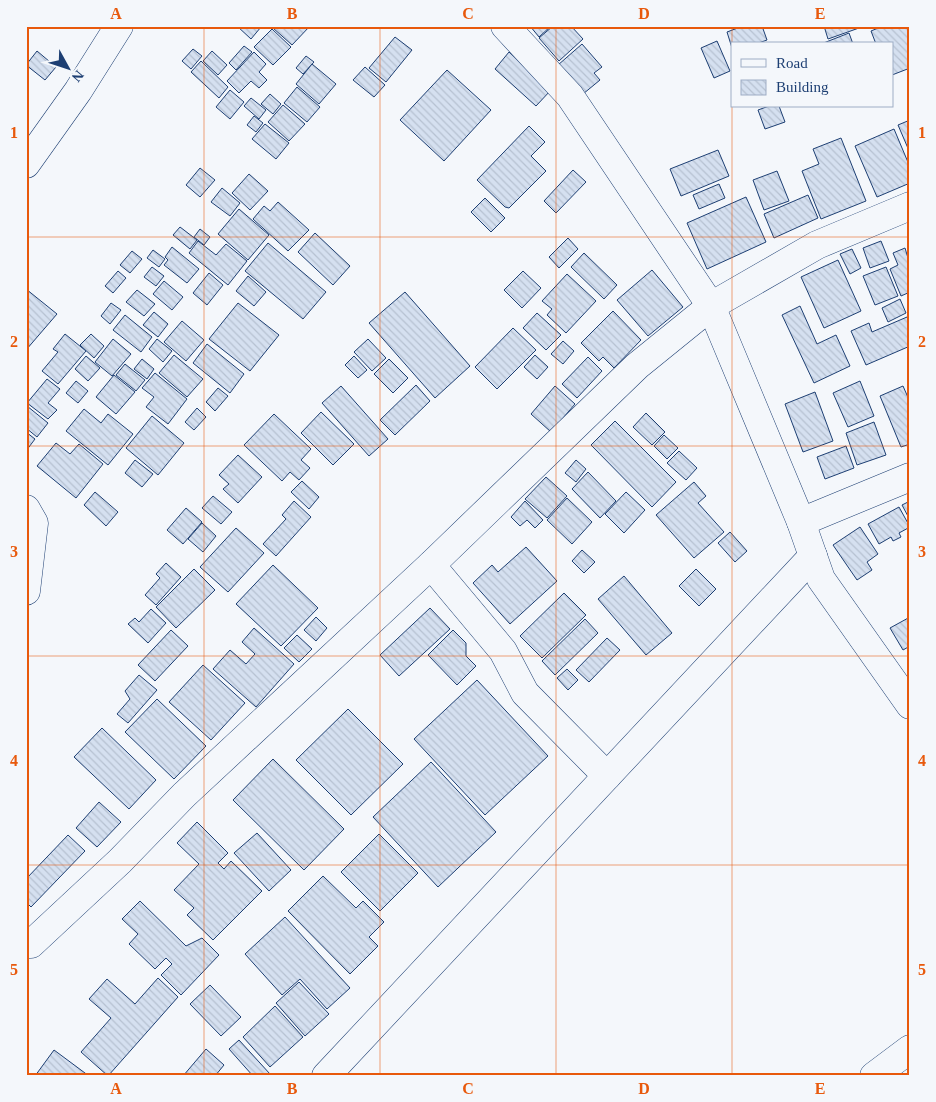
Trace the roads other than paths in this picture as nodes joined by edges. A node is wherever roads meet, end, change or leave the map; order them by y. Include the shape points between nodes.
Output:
1 (119, 26) edge
2 (505, 26) edge
3 (26, 164) edge
4 (910, 206) edge
5 (711, 306) junction
6 (910, 477) edge
7 (26, 509) edge
8 (801, 522) junction
9 (813, 556) junction
10 (431, 566) junction
11 (26, 592) edge
12 (910, 705) edge
13 (607, 776) junction
14 (26, 944) edge
15 (910, 1048) edge
16 (326, 1076) edge
17 (874, 1076) edge

1 - 3 street
2 - 5 street via 570,96
4 - 5 street via 818,245
5 - 8 street
5 - 10 street via 637,366
6 - 8 street
7 - 11 street via 34,523
8 - 9 street
9 - 12 street via 821,579
9 - 13 street
10 - 13 street via 503,651 525,693
10 - 14 street via 184,795 120,861 31,944
13 - 16 street
15 - 17 street

